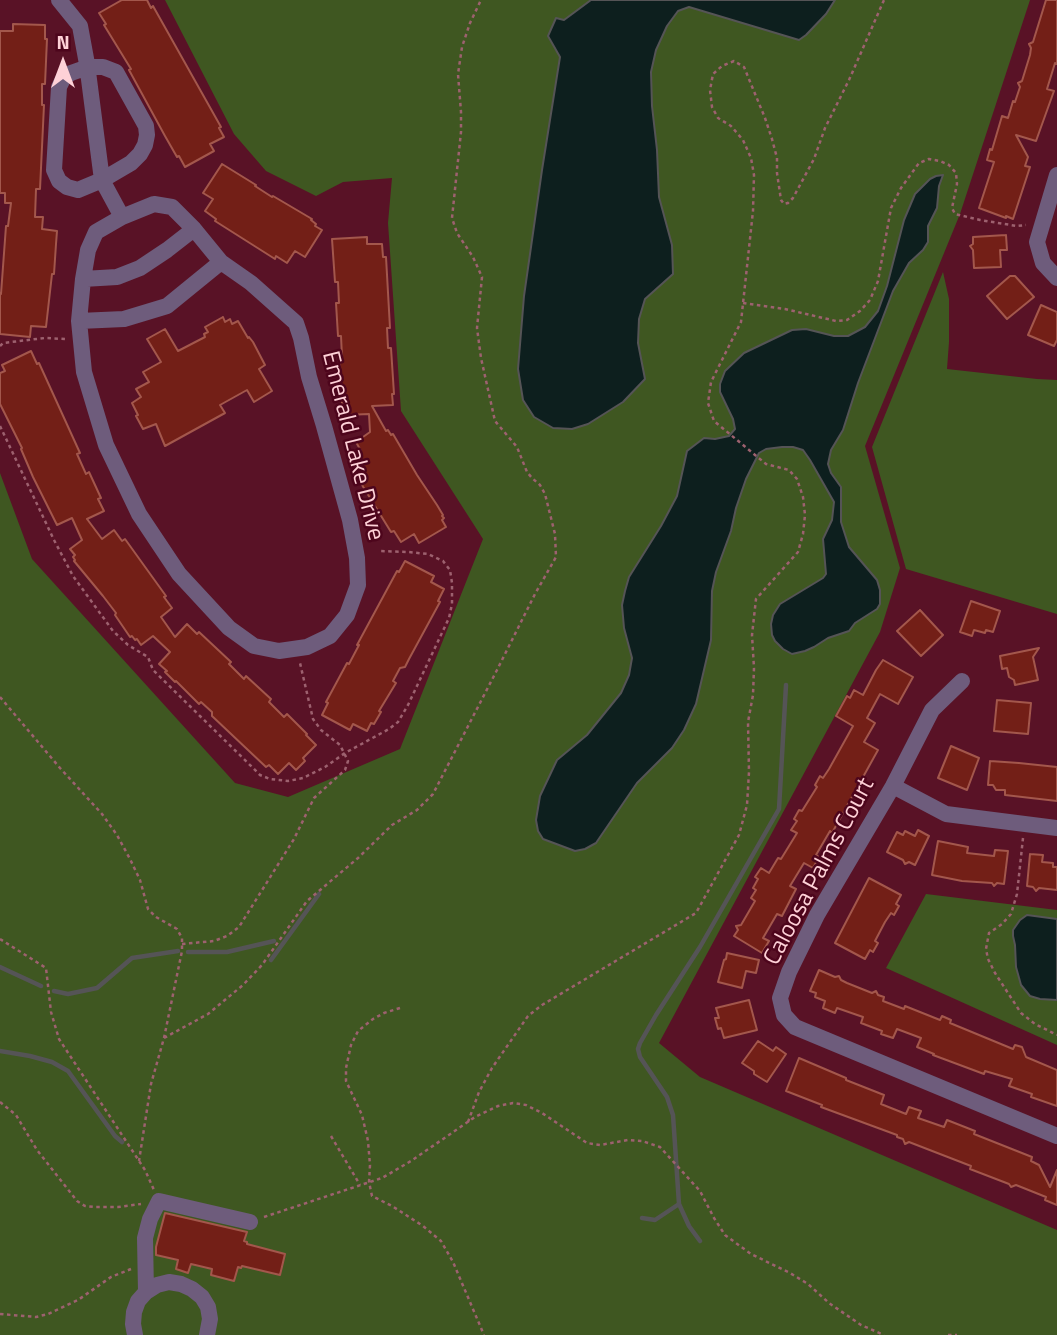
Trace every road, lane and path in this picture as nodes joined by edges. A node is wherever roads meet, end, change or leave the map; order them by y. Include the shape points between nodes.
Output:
1 (59, 0) edge
2 (481, 0) edge
3 (884, 0) edge
4 (88, 67) junction
5 (1057, 175) edge
6 (102, 180) junction
7 (122, 217) junction
8 (1042, 225) junction
9 (194, 229) junction
10 (221, 262) junction
11 (1057, 278) edge
12 (83, 279) junction
13 (743, 303) junction
14 (79, 321) junction
15 (81, 339) junction
16 (0, 346) edge
17 (0, 426) edge
18 (380, 551) dead end
19 (297, 649) junction
20 (962, 681) dead end
21 (0, 697) edge
22 (345, 753) junction
23 (892, 786) junction
24 (1025, 824) junction
25 (1057, 828) edge
26 (0, 939) edge
27 (182, 944) junction
28 (400, 1008) dead end
29 (1057, 1035) edge
30 (164, 1038) junction
31 (0, 1102) edge
32 (468, 1122) junction
33 (331, 1136) dead end
34 (1057, 1136) edge
35 (139, 1161) junction
36 (369, 1182) junction
37 (360, 1185) junction
38 (159, 1201) junction
39 (250, 1222) joint
40 (145, 1263) junction
41 (146, 1292) junction
42 (0, 1314) edge
43 (213, 1334) edge
44 (135, 1335) edge
45 (484, 1335) edge
46 (884, 1335) edge
47 (948, 1335) edge
48 (957, 1335) edge

1 - 4 street via 80,26
2 - 30 path via 462,47 458,74 461,132 452,218 482,277 477,328 495,421 545,494 556,557 433,794 307,901 243,985 208,1014
3 - 13 path via 814,159 788,203 781,200 772,139 744,67 734,61 713,74 712,107 743,140 754,175
4 - 6 street
4 - 6 street via 116,72 146,126 145,145 139,154
4 - 6 street via 64,77 59,88 54,170 66,187 78,190
5 - 8 street
6 - 7 street
7 - 9 street, Emerald Lake Drive via 154,204 172,207
7 - 12 street, Emerald Lake Drive via 96,232
8 - 11 street via 1037,242 1043,263
8 - 13 path via 1017,226 955,214 956,173 949,165 929,159 919,163 891,208 878,281 860,311 836,321
9 - 10 street, Emerald Lake Drive
9 - 12 street via 140,268 117,277
10 - 14 street via 167,306 124,319
10 - 19 street, Emerald Lake Drive via 296,323 350,520 358,585 347,615 330,636
12 - 14 street, Emerald Lake Drive
13 - 32 path via 741,322 711,382 708,403 714,421 766,464 789,470 803,496 805,516 797,552 756,600 747,805 739,835 696,913 528,1016 492,1068
14 - 15 street, Emerald Lake Drive
15 - 16 path via 45,338
15 - 19 street, Emerald Lake Drive via 84,372 106,445 139,514 179,574 229,628 254,646
17 - 22 path via 73,576 113,631 148,657 153,670 260,775 277,781 303,778
18 - 22 path via 428,554 443,561 450,570 452,604 398,722
19 - 22 path via 313,719
20 - 23 street, Caloosa Palms Court via 932,710
21 - 27 path via 102,814 140,880 148,909 177,929
22 - 27 path via 345,769 314,798 295,839 239,927 214,940
23 - 24 street via 946,814
23 - 34 street, Caloosa Palms Court via 789,972 780,998 784,1015 795,1027
24 - 25 street
24 - 29 path via 1011,914 989,933 985,949 1021,1013
26 - 35 path via 46,968 59,1039
27 - 30 path
28 - 36 path via 358,1031 346,1068 346,1081 368,1141
30 - 35 path via 151,1084
31 - 38 path via 16,1115 37,1150 85,1206
32 - 36 path via 402,1167
32 - 46 path via 513,1103 542,1113 587,1143 628,1140 660,1147 700,1191 725,1235 807,1284 861,1325
33 - 37 path
35 - 38 path
36 - 37 path
36 - 45 path via 372,1196 441,1241
37 - 39 path
38 - 39 street
38 - 40 street via 145,1238
40 - 41 street
40 - 42 path via 48,1314
41 - 43 street via 169,1282 192,1289 208,1307
41 - 44 street via 134,1312
47 - 48 path

